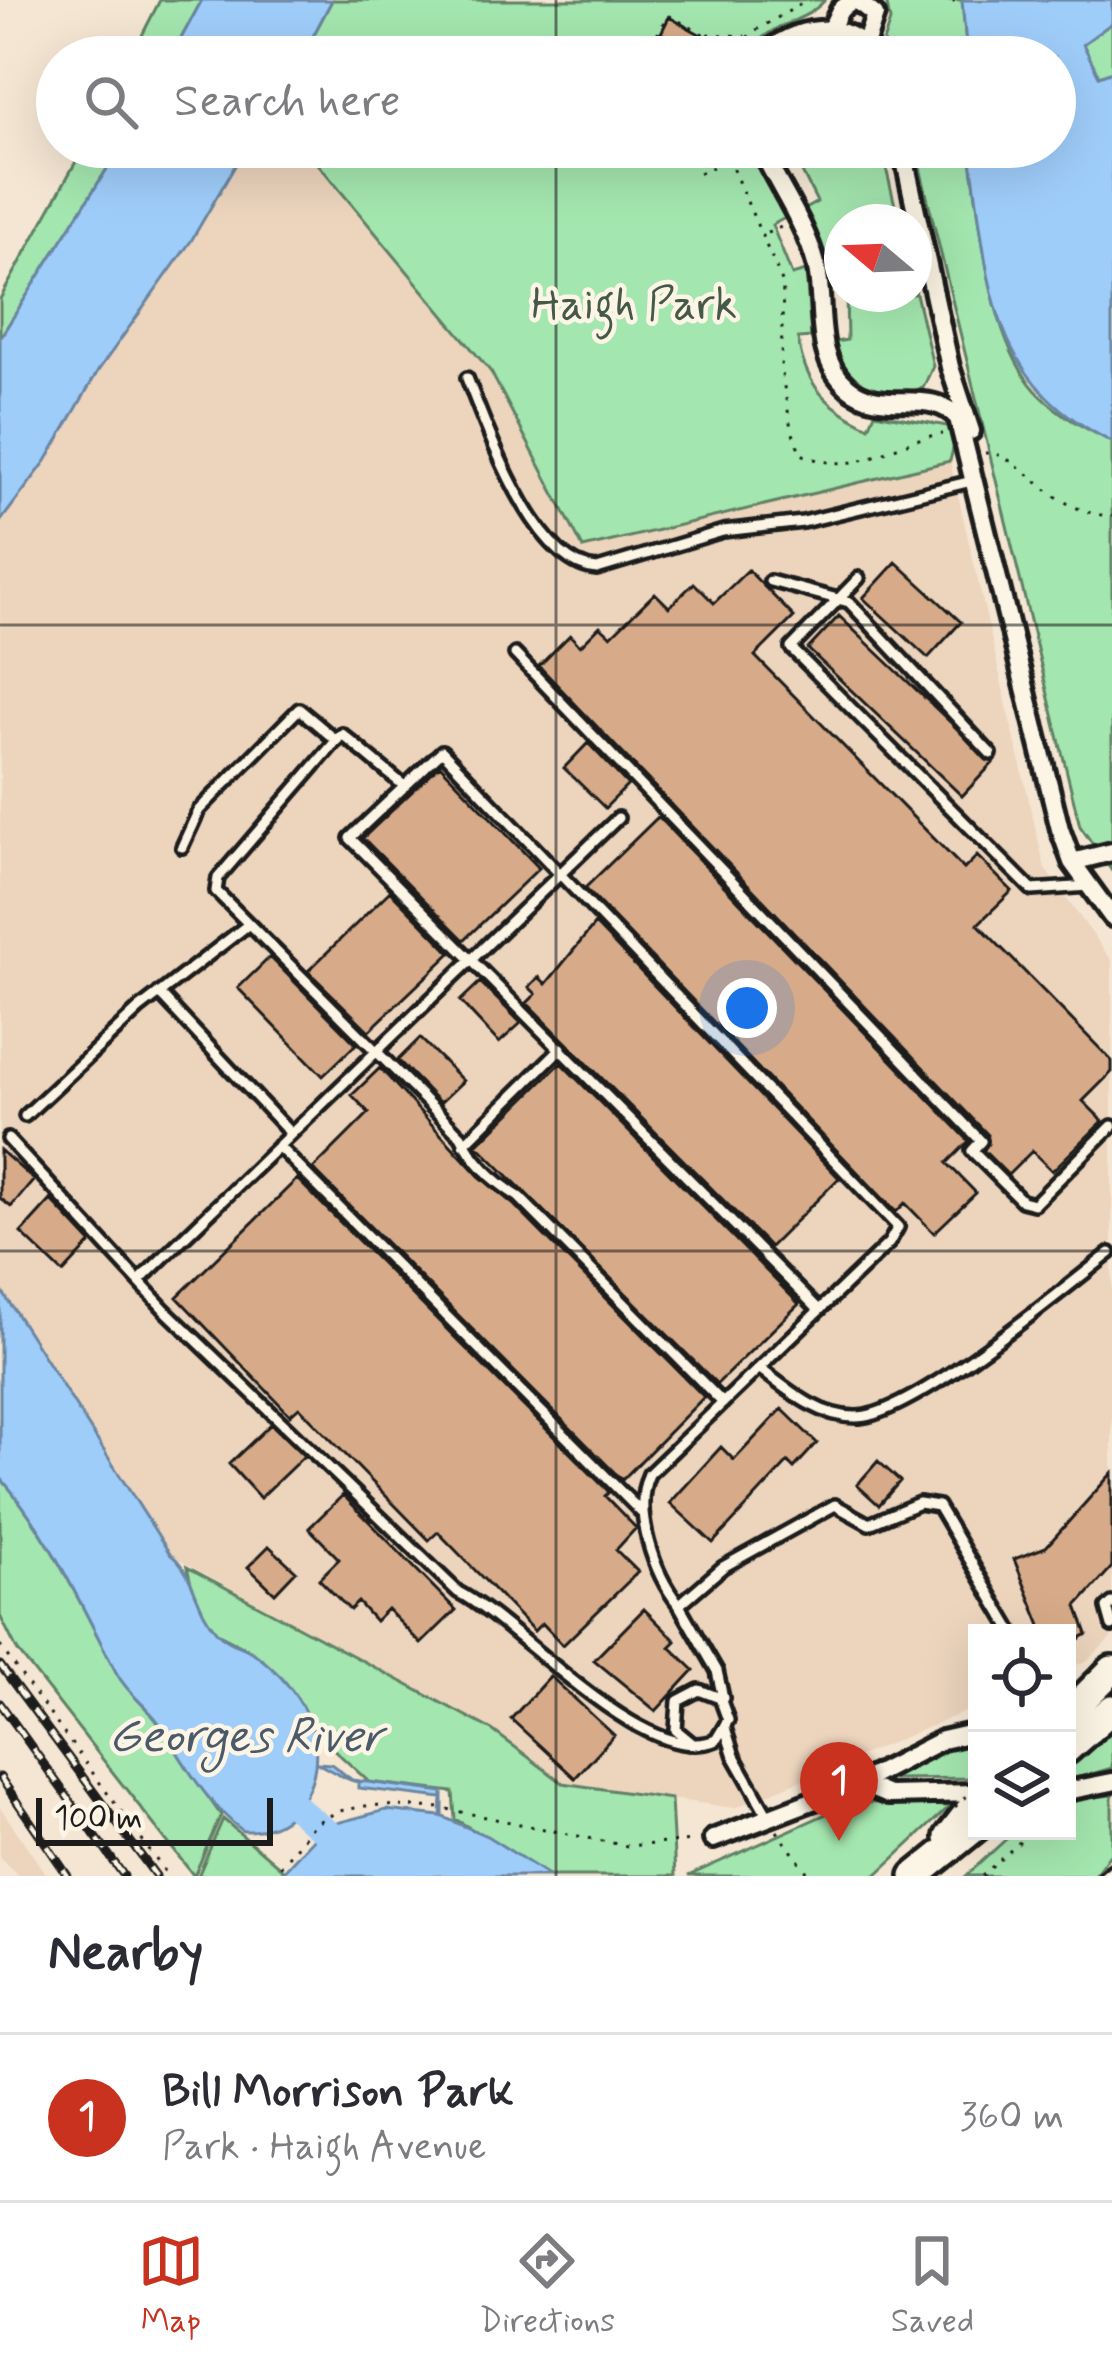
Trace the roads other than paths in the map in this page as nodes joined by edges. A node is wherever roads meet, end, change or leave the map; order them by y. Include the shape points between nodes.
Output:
1 (858, 0) edge
2 (831, 29) junction
3 (788, 36) edge
4 (843, 36) edge
5 (872, 36) edge
6 (771, 168) edge
7 (907, 168) edge
8 (950, 367) junction
9 (467, 378) dead end
10 (926, 401) junction
11 (967, 442) junction
12 (978, 480) junction
13 (859, 578) dead end
14 (770, 581) dead end
15 (837, 600) junction
16 (515, 654) dead end
17 (337, 741) junction
18 (991, 754) dead end
19 (403, 784) junction
20 (618, 818) dead end
21 (182, 847) dead end
22 (1112, 852) edge
23 (1072, 862) junction
24 (560, 874) junction
25 (1089, 886) junction
26 (1112, 917) edge
27 (249, 924) junction
28 (473, 958) junction
29 (159, 994) junction
30 (562, 1048) junction
31 (376, 1052) junction
32 (25, 1116) dead end
33 (1112, 1126) edge
34 (291, 1134) junction
35 (8, 1139) dead end
36 (464, 1144) junction
37 (278, 1146) junction
38 (1109, 1252) edge
39 (140, 1280) junction
40 (819, 1310) junction
41 (759, 1368) junction
42 (723, 1402) junction
43 (641, 1512) junction
44 (1112, 1603) edge
45 (679, 1605) junction
46 (1008, 1624) edge
47 (1112, 1626) edge
48 (1112, 1670) edge
49 (724, 1704) junction
50 (1076, 1706) edge
51 (1112, 1709) edge
52 (725, 1727) junction
53 (968, 1734) edge
54 (1076, 1741) edge
55 (697, 1744) junction
56 (734, 1756) junction
57 (1112, 1782) edge
58 (859, 1783) junction
59 (1076, 1789) edge
60 (968, 1803) edge
61 (968, 1808) edge
62 (767, 1814) junction
63 (713, 1839) road end
64 (924, 1868) edge
65 (1112, 1870) edge
66 (1105, 1876) edge

1 - 2 street via 844,5
1 - 5 street via 875,15
2 - 3 street
2 - 4 street
6 - 10 street via 817,269 824,343 837,376 868,400
7 - 8 street
8 - 10 street via 944,388
8 - 11 street via 971,430
9 - 12 lane via 513,487 567,561 582,568
10 - 11 street via 951,409
11 - 12 street
12 - 23 street
13 - 15 lane
14 - 15 lane
15 - 18 lane via 849,602
15 - 25 lane via 791,648 1032,890
16 - 33 lane via 981,1141 972,1151 1022,1201 1034,1204
17 - 19 lane via 343,734
17 - 21 lane via 299,709 199,810
17 - 27 lane via 218,878 216,891
19 - 24 lane via 442,751
19 - 28 lane via 350,838
20 - 24 lane
22 - 23 street
23 - 25 street
24 - 28 lane
24 - 40 lane via 898,1227
25 - 26 street
27 - 29 lane
27 - 31 lane
28 - 30 lane
28 - 31 lane
29 - 32 lane
29 - 34 lane
30 - 36 lane
30 - 40 lane
31 - 34 lane
31 - 36 lane
34 - 37 lane
35 - 39 lane
36 - 42 lane
37 - 39 lane
37 - 43 lane
38 - 41 lane via 890,1412 824,1412
39 - 55 lane via 458,1592 494,1610 637,1727
40 - 41 lane
41 - 42 lane
42 - 43 lane via 649,1474
43 - 45 lane
44 - 47 lane
45 - 46 lane via 723,1567 835,1505 869,1524 928,1503 938,1506
45 - 49 lane via 717,1670
48 - 50 highway
49 - 52 lane
49 - 55 lane via 706,1690 678,1701 676,1730
51 - 54 highway
52 - 55 lane via 716,1740
52 - 56 lane
53 - 58 street
55 - 56 lane
56 - 62 lane
57 - 59 street
58 - 60 street via 888,1795
58 - 62 street
61 - 64 highway
62 - 63 street
65 - 66 lane

